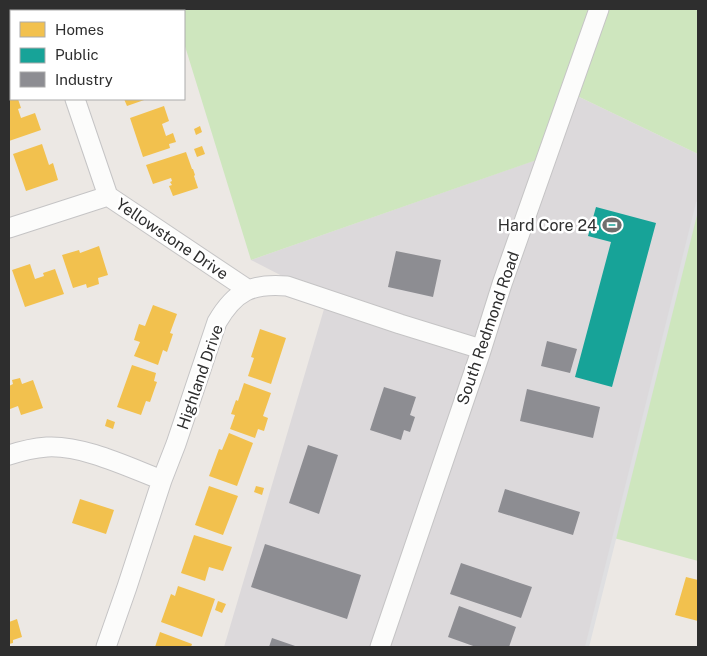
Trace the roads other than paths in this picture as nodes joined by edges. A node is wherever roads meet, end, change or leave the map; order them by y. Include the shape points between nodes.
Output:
1 (598, 9) edge
2 (75, 100) edge
3 (108, 196) junction
4 (9, 228) edge
5 (247, 289) junction
6 (481, 349) junction
7 (9, 454) edge
8 (162, 480) junction
9 (106, 647) edge
10 (380, 647) edge

1 - 6 street, South Redmond Road
2 - 3 street, Yellowstone Drive
3 - 4 street
3 - 5 street, Yellowstone Drive
5 - 6 street via 272,284 287,286
5 - 8 street, Highland Drive via 217,322
6 - 10 street, South Redmond Road
7 - 8 street via 48,447 70,448
8 - 9 street, Highland Drive

